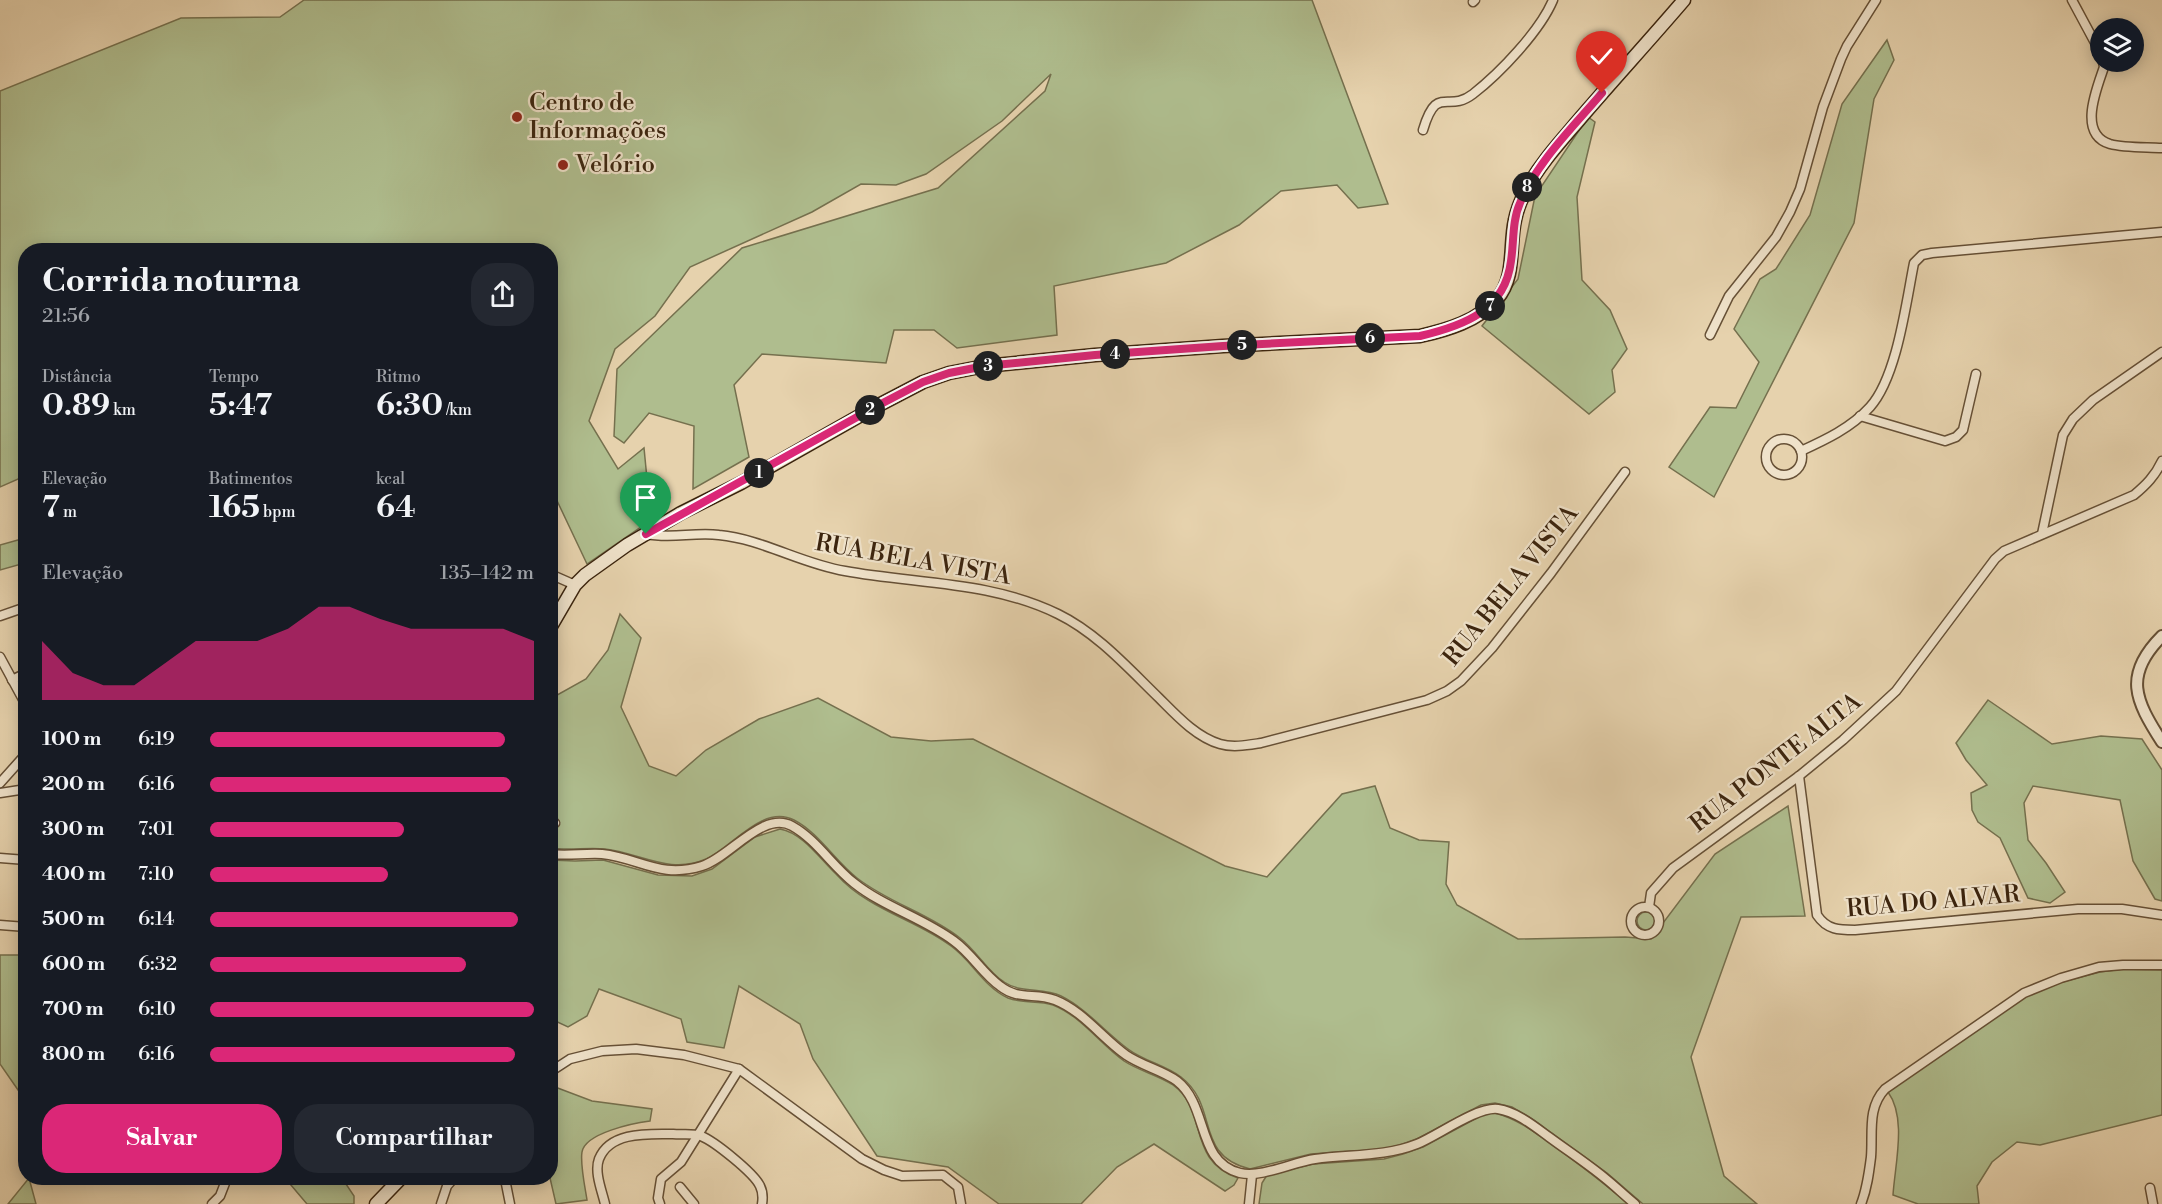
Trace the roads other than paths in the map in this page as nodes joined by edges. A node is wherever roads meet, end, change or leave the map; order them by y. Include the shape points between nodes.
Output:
1 (1553, 0) edge
2 (1684, 0) edge
3 (1876, 0) edge
4 (2072, 0) edge
5 (2090, 33) edge
6 (2103, 72) edge
7 (1423, 130) dead end
8 (2162, 148) edge
9 (2162, 232) edge
10 (1710, 334) dead end
11 (2162, 352) edge
12 (1976, 374) dead end
13 (1860, 416) junction
14 (1800, 451) junction
15 (2162, 461) edge
16 (1625, 472) dead end
17 (646, 534) junction
18 (2042, 534) junction
19 (558, 577) edge
20 (576, 585) junction
21 (18, 610) edge
22 (558, 615) edge
23 (0, 616) edge
24 (2162, 636) edge
25 (0, 657) edge
26 (18, 677) edge
27 (12, 680) junction
28 (18, 691) edge
29 (2162, 742) edge
30 (18, 763) edge
31 (1799, 776) junction
32 (0, 783) edge
33 (18, 790) edge
34 (0, 793) edge
35 (558, 855) edge
36 (0, 858) edge
37 (18, 859) edge
38 (1648, 907) dead end
39 (2162, 915) edge
40 (0, 925) edge
41 (18, 926) edge
42 (2162, 965) edge
43 (558, 1067) edge
44 (739, 1069) junction
45 (699, 1135) junction
46 (1252, 1174) junction
47 (224, 1185) edge
48 (394, 1185) edge
49 (448, 1185) edge
50 (506, 1185) edge
51 (680, 1187) dead end
52 (2150, 1188) dead end
53 (212, 1204) edge
54 (376, 1204) edge
55 (441, 1204) edge
56 (510, 1204) edge
57 (605, 1204) edge
58 (660, 1204) edge
59 (694, 1204) edge
60 (762, 1204) edge
61 (961, 1204) edge
62 (1249, 1204) edge
63 (1635, 1204) edge
64 (1861, 1204) edge
65 (2153, 1204) edge

1 - 7 street via 1542,23 1495,74 1472,95 1435,104
2 - 17 main road via 1563,139 1527,188 1514,221 1505,284 1488,309 1471,319 1420,336 1095,355 949,373 877,406
3 - 10 street via 1841,58 1790,212 1776,237 1729,296
4 - 5 street
6 - 8 street via 2091,112 2097,135 2110,144
9 - 13 street via 1923,255 1914,263 1890,374
11 - 18 street via 2093,400 2073,419 2063,435
12 - 13 street via 1963,430 1945,441
13 - 14 street via 1830,438
14 - 14 street via 1792,441 1779,440 1768,447 1766,460 1773,471 1786,474 1798,468
15 - 18 street, RUA PONTE ALTA via 2134,495
16 - 17 street, RUA BELA VISTA via 1544,582 1461,681 1408,706 1237,746 1220,744 1200,734 1103,645 1059,614 1032,603 970,587 844,571 718,534
17 - 20 main road
18 - 31 street, RUA PONTE ALTA via 1995,559 1896,691
19 - 20 street
20 - 22 main road
21 - 23 street
24 - 29 street via 2140,664 2136,688
25 - 27 street
26 - 27 street
27 - 28 street
30 - 32 street
31 - 38 street, RUA PONTE ALTA via 1673,868 1651,893
31 - 39 street, RUA DO ALVAR via 1817,915 1828,927 1855,930 2099,908
33 - 34 street
35 - 46 street via 604,855 659,870 691,870 716,860 759,829 780,823 791,825 862,889 956,942 998,985 1011,993 1057,1000 1126,1055 1177,1081 1198,1110 1214,1155 1230,1169
36 - 37 street
40 - 41 street
42 - 64 street via 2099,967 2024,993 1885,1089 1872,1110 1871,1156
43 - 44 street via 570,1059 602,1051 636,1049 684,1055
44 - 45 street
44 - 61 street via 862,1160 902,1176 943,1175 958,1187
45 - 57 street via 641,1134 604,1150 597,1169
45 - 58 street via 681,1162 661,1179
45 - 60 street via 715,1143 754,1177 762,1190
46 - 62 street
46 - 63 street via 1312,1159 1402,1150 1483,1110 1495,1108 1530,1123
47 - 53 street
48 - 54 main road
49 - 55 street
50 - 56 street
51 - 59 street
52 - 65 street

